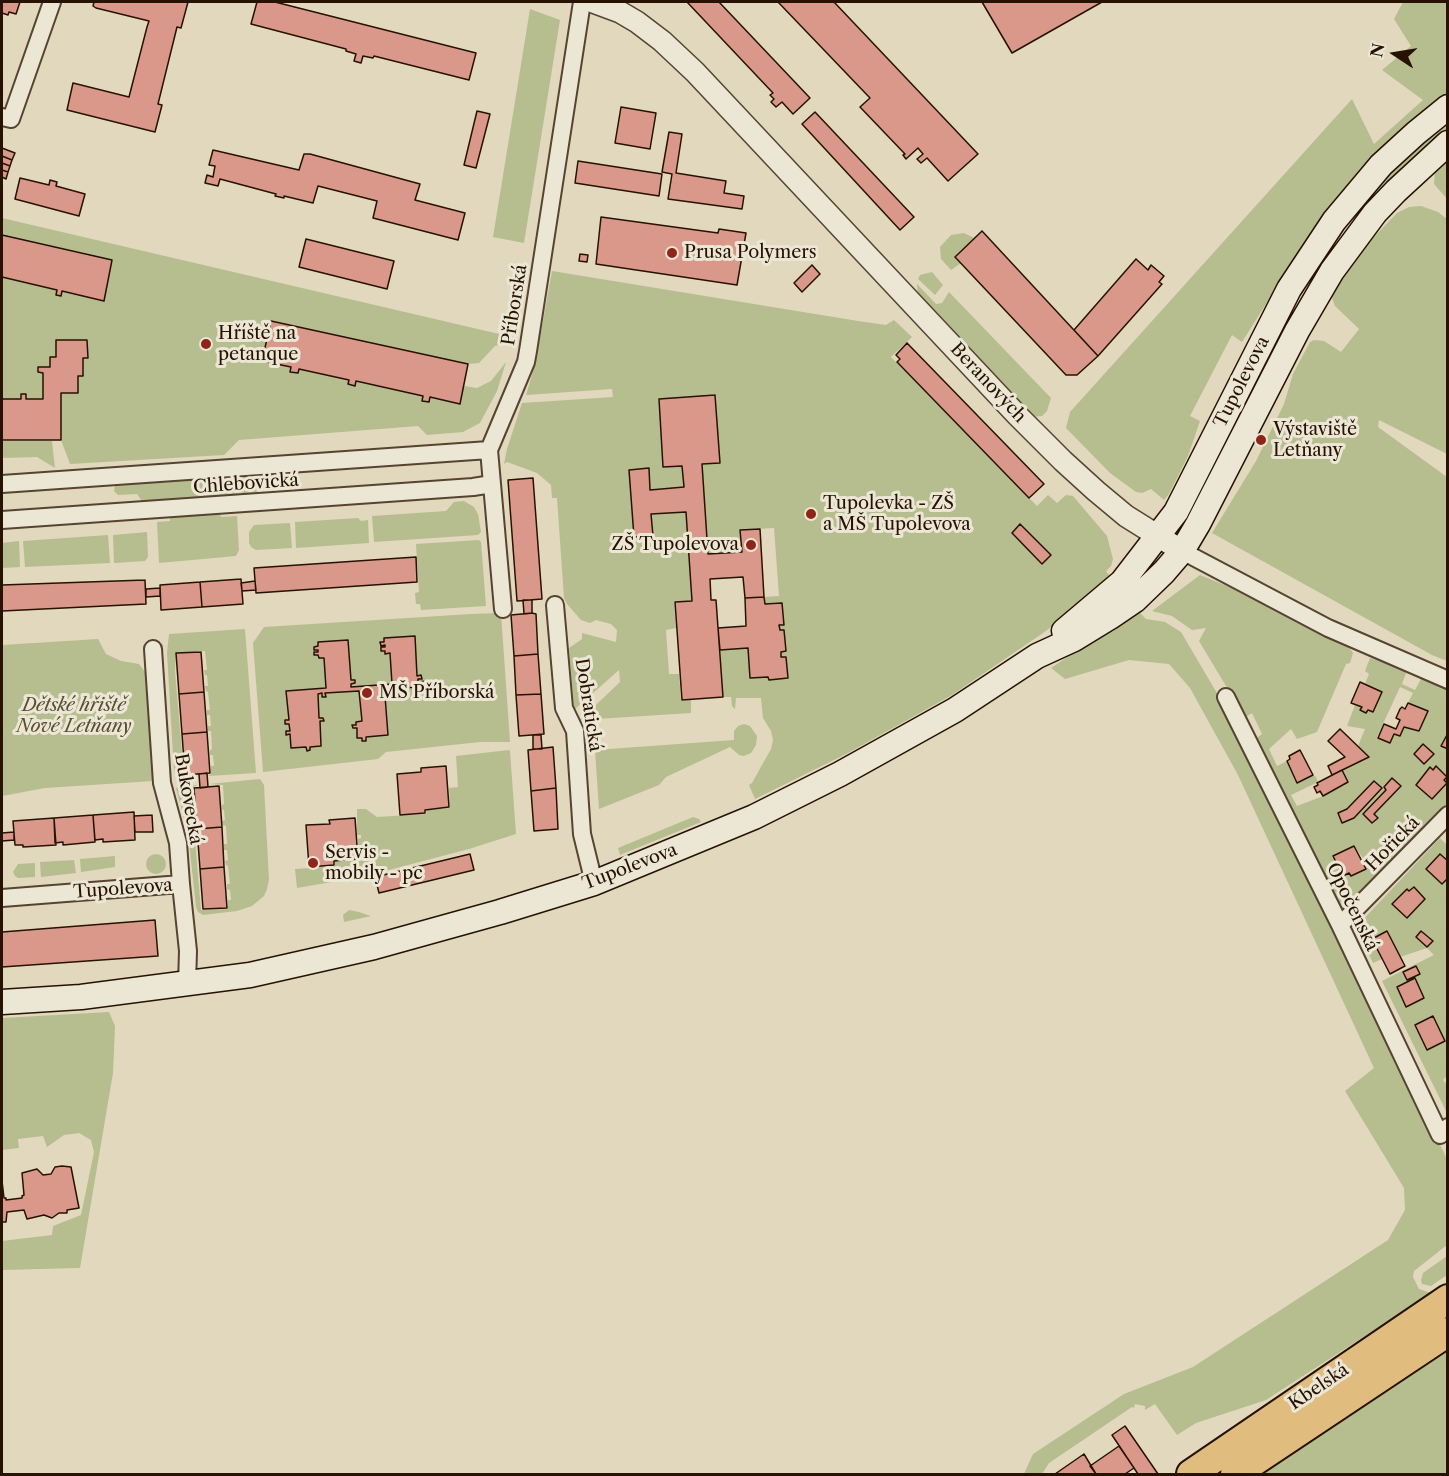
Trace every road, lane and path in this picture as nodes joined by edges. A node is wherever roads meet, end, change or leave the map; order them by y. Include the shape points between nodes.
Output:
1 (52, 2) edge
2 (582, 2) edge
3 (593, 2) edge
4 (1448, 107) edge
5 (6, 118) edge
6 (1448, 143) edge
7 (489, 450) junction
8 (2, 484) edge
9 (492, 484) junction
10 (2, 520) edge
11 (1158, 537) junction
12 (1182, 551) junction
13 (555, 605) dead end
14 (503, 609) dead end
15 (153, 649) dead end
16 (1037, 656) junction
17 (1448, 680) edge
18 (1226, 697) dead end
19 (1445, 822) edge
20 (594, 883) junction
21 (181, 884) junction
22 (2, 898) edge
23 (1340, 925) junction
24 (187, 984) junction
25 (2, 1002) edge
26 (1444, 1131) edge
27 (1448, 1299) edge
28 (1448, 1332) edge
29 (1191, 1474) edge
30 (1235, 1474) edge

1 - 5 street
2 - 7 street, Příborská via 526,362
3 - 11 street, Beranových via 637,22 679,57 1017,415 1096,491
4 - 11 main road, Tupolevova via 1381,165 1310,254 1179,506
6 - 12 main road, Tupolevova via 1375,213 1311,304
7 - 8 street, Chlebovická
7 - 9 street, Příborská
9 - 10 street, Chlebovická
9 - 14 street, Příborská
11 - 12 street, Beranových
11 - 16 main road, Tupolevova via 1122,582
12 - 16 main road, Tupolevova via 1136,600 1074,639
12 - 17 street, Beranových via 1328,628
13 - 20 street, Dobratická via 564,708 575,731 582,834
15 - 21 street, Bukovecká via 162,783 178,843
16 - 20 main road, Tupolevova via 955,710 840,774 744,821
18 - 23 street, Opočenská
19 - 23 street, Hořická
20 - 24 main road, Tupolevova via 374,947 250,975
21 - 22 street, Tupolevova
21 - 24 street, Tupolevova
23 - 26 street, Opočenská
24 - 25 main road, Tupolevova
27 - 29 highway, Kbelská
28 - 30 highway, Kbelská

